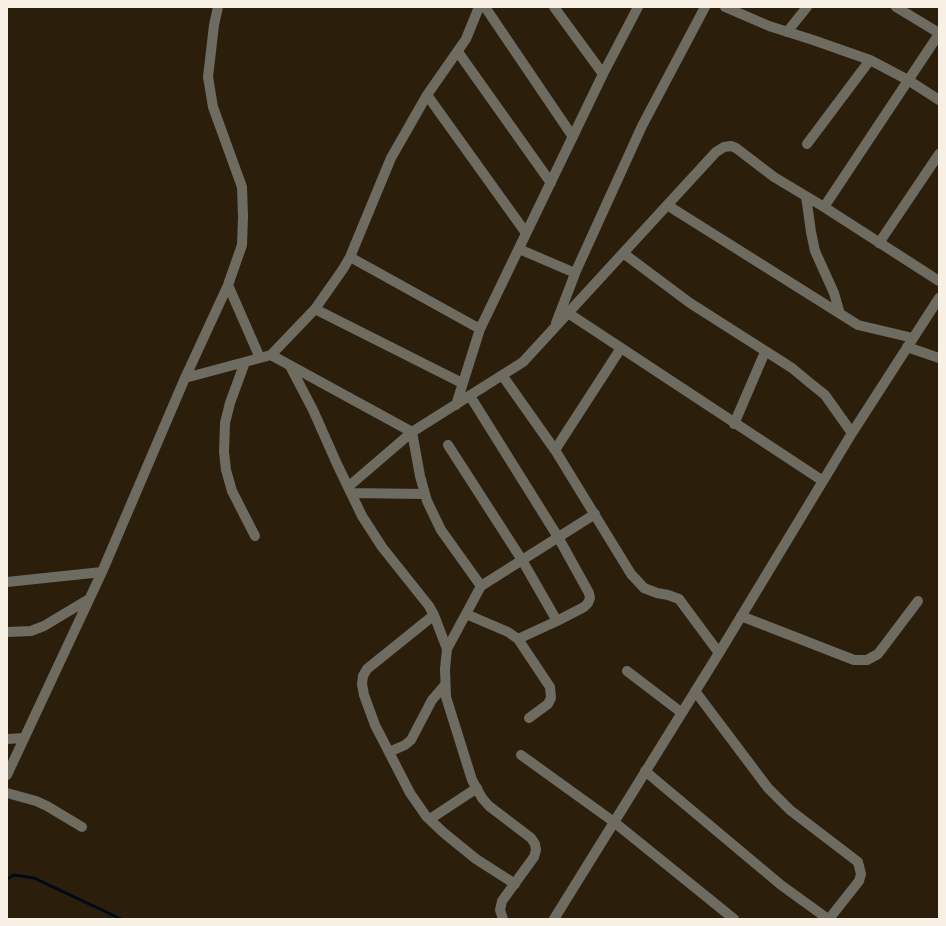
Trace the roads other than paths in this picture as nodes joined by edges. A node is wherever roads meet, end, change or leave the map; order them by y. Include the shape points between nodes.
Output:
1 (218, 7) edge
2 (479, 7) edge
3 (485, 7) edge
4 (554, 7) edge
5 (638, 7) edge
6 (705, 7) edge
7 (726, 7) edge
8 (807, 7) edge
9 (896, 7) edge
10 (739, 10) edge
11 (787, 32) junction
12 (939, 33) edge
13 (458, 52) junction
14 (870, 60) junction
15 (603, 74) junction
16 (908, 80) junction
17 (427, 95) junction
18 (939, 100) edge
19 (573, 137) junction
20 (807, 144) dead end
21 (939, 154) edge
22 (551, 183) junction
23 (806, 196) junction
24 (667, 205) junction
25 (824, 207) junction
26 (526, 233) junction
27 (879, 242) junction
28 (519, 248) junction
29 (623, 253) junction
30 (350, 257) junction
31 (575, 273) junction
32 (939, 281) edge
33 (228, 285) junction
34 (939, 298) edge
35 (314, 308) junction
36 (568, 313) junction
37 (840, 314) junction
38 (480, 329) junction
39 (554, 329) junction
40 (910, 342) junction
41 (621, 348) junction
42 (765, 352) junction
43 (271, 355) junction
44 (260, 358) junction
45 (939, 358) edge
46 (244, 362) junction
47 (290, 366) junction
48 (502, 375) junction
49 (185, 378) junction
50 (462, 383) junction
51 (470, 396) junction
52 (456, 404) junction
53 (734, 424) junction
54 (412, 432) junction
55 (852, 433) junction
56 (448, 445) dead end
57 (556, 450) junction
58 (822, 482) junction
59 (350, 490) junction
60 (424, 494) junction
61 (594, 514) junction
62 (255, 536) dead end
63 (558, 537) junction
64 (522, 560) junction
65 (102, 572) junction
66 (7, 582) edge
67 (481, 586) junction
68 (89, 599) junction
69 (918, 601) dead end
70 (466, 614) junction
71 (434, 615) junction
72 (741, 616) junction
73 (557, 621) junction
74 (7, 632) edge
75 (518, 639) junction
76 (447, 649) junction
77 (719, 653) junction
78 (627, 671) dead end
79 (445, 685) junction
80 (695, 691) junction
81 (682, 713) junction
82 (529, 718) dead end
83 (24, 738) junction
84 (7, 739) edge
85 (389, 752) junction
86 (521, 755) dead end
87 (645, 771) junction
88 (7, 775) edge
89 (477, 788) junction
90 (7, 793) edge
91 (430, 819) junction
92 (614, 822) junction
93 (82, 827) dead end
94 (515, 884) junction
95 (503, 919) edge
96 (554, 919) edge
97 (734, 919) edge
98 (829, 919) edge

1 - 33 street via 208,77 213,107 242,187 244,218 242,245
2 - 13 street
3 - 19 street
4 - 15 street
5 - 15 street
6 - 31 street via 642,126
7 - 10 street
8 - 11 street
9 - 12 street
10 - 11 street via 769,26
11 - 14 street
12 - 16 street
13 - 17 street
13 - 22 street
14 - 16 street
14 - 20 street
15 - 19 street
16 - 18 street
16 - 25 street
17 - 26 street
17 - 30 street via 391,158
19 - 22 street
21 - 27 street
22 - 26 street
23 - 24 street via 731,146 716,152
23 - 25 street
23 - 37 street via 815,252 834,293
24 - 29 street
24 - 37 street
25 - 27 street
26 - 28 street
27 - 32 street
28 - 31 street
28 - 38 street
29 - 36 street
29 - 42 street via 690,303
30 - 35 street
30 - 38 street
31 - 39 street
33 - 44 street
33 - 49 street
34 - 40 street
35 - 43 street
35 - 50 street
36 - 39 street
36 - 41 street
37 - 40 street via 858,325
38 - 50 street
39 - 48 street via 523,362
40 - 45 street
40 - 55 street
41 - 53 street
41 - 57 street
42 - 53 street
42 - 55 street via 792,368 825,396
43 - 44 street
43 - 47 street
44 - 46 street
46 - 49 street
46 - 62 street via 225,423 224,452 232,491
47 - 54 street
47 - 59 street
48 - 51 street
48 - 57 street
49 - 65 street
50 - 52 street
51 - 52 street
51 - 63 street
52 - 54 street
53 - 58 street
54 - 59 street
54 - 60 street
55 - 58 street
56 - 64 street
57 - 61 street
58 - 72 street
59 - 60 street
59 - 71 street via 362,516 382,547
60 - 67 street via 441,530
61 - 63 street
61 - 77 street via 631,574 644,588 679,599
63 - 64 street
63 - 73 street via 590,598 584,607
64 - 67 street
64 - 73 street
65 - 66 street
65 - 68 street
67 - 70 street
68 - 74 street via 44,626 31,631
68 - 83 street
69 - 72 street via 878,654 867,660 854,660
70 - 75 street
70 - 76 street
71 - 76 street
71 - 85 street via 367,669 363,676 364,695
72 - 77 street
73 - 75 street
75 - 82 street via 552,694 548,704
76 - 79 street
77 - 80 street
78 - 81 street
79 - 85 street via 432,700 411,740
79 - 89 street via 472,780
80 - 81 street
80 - 98 street via 768,788 790,810 858,862 861,874 859,881
81 - 87 street
83 - 84 street
83 - 88 street
85 - 91 street via 410,793
86 - 92 street
87 - 92 street
87 - 98 street via 781,884
89 - 91 street
89 - 94 street via 489,806 531,838 535,844 534,857
90 - 93 street via 42,803
91 - 94 street via 476,859
92 - 96 street
92 - 97 street
94 - 95 street via 502,901 500,910

